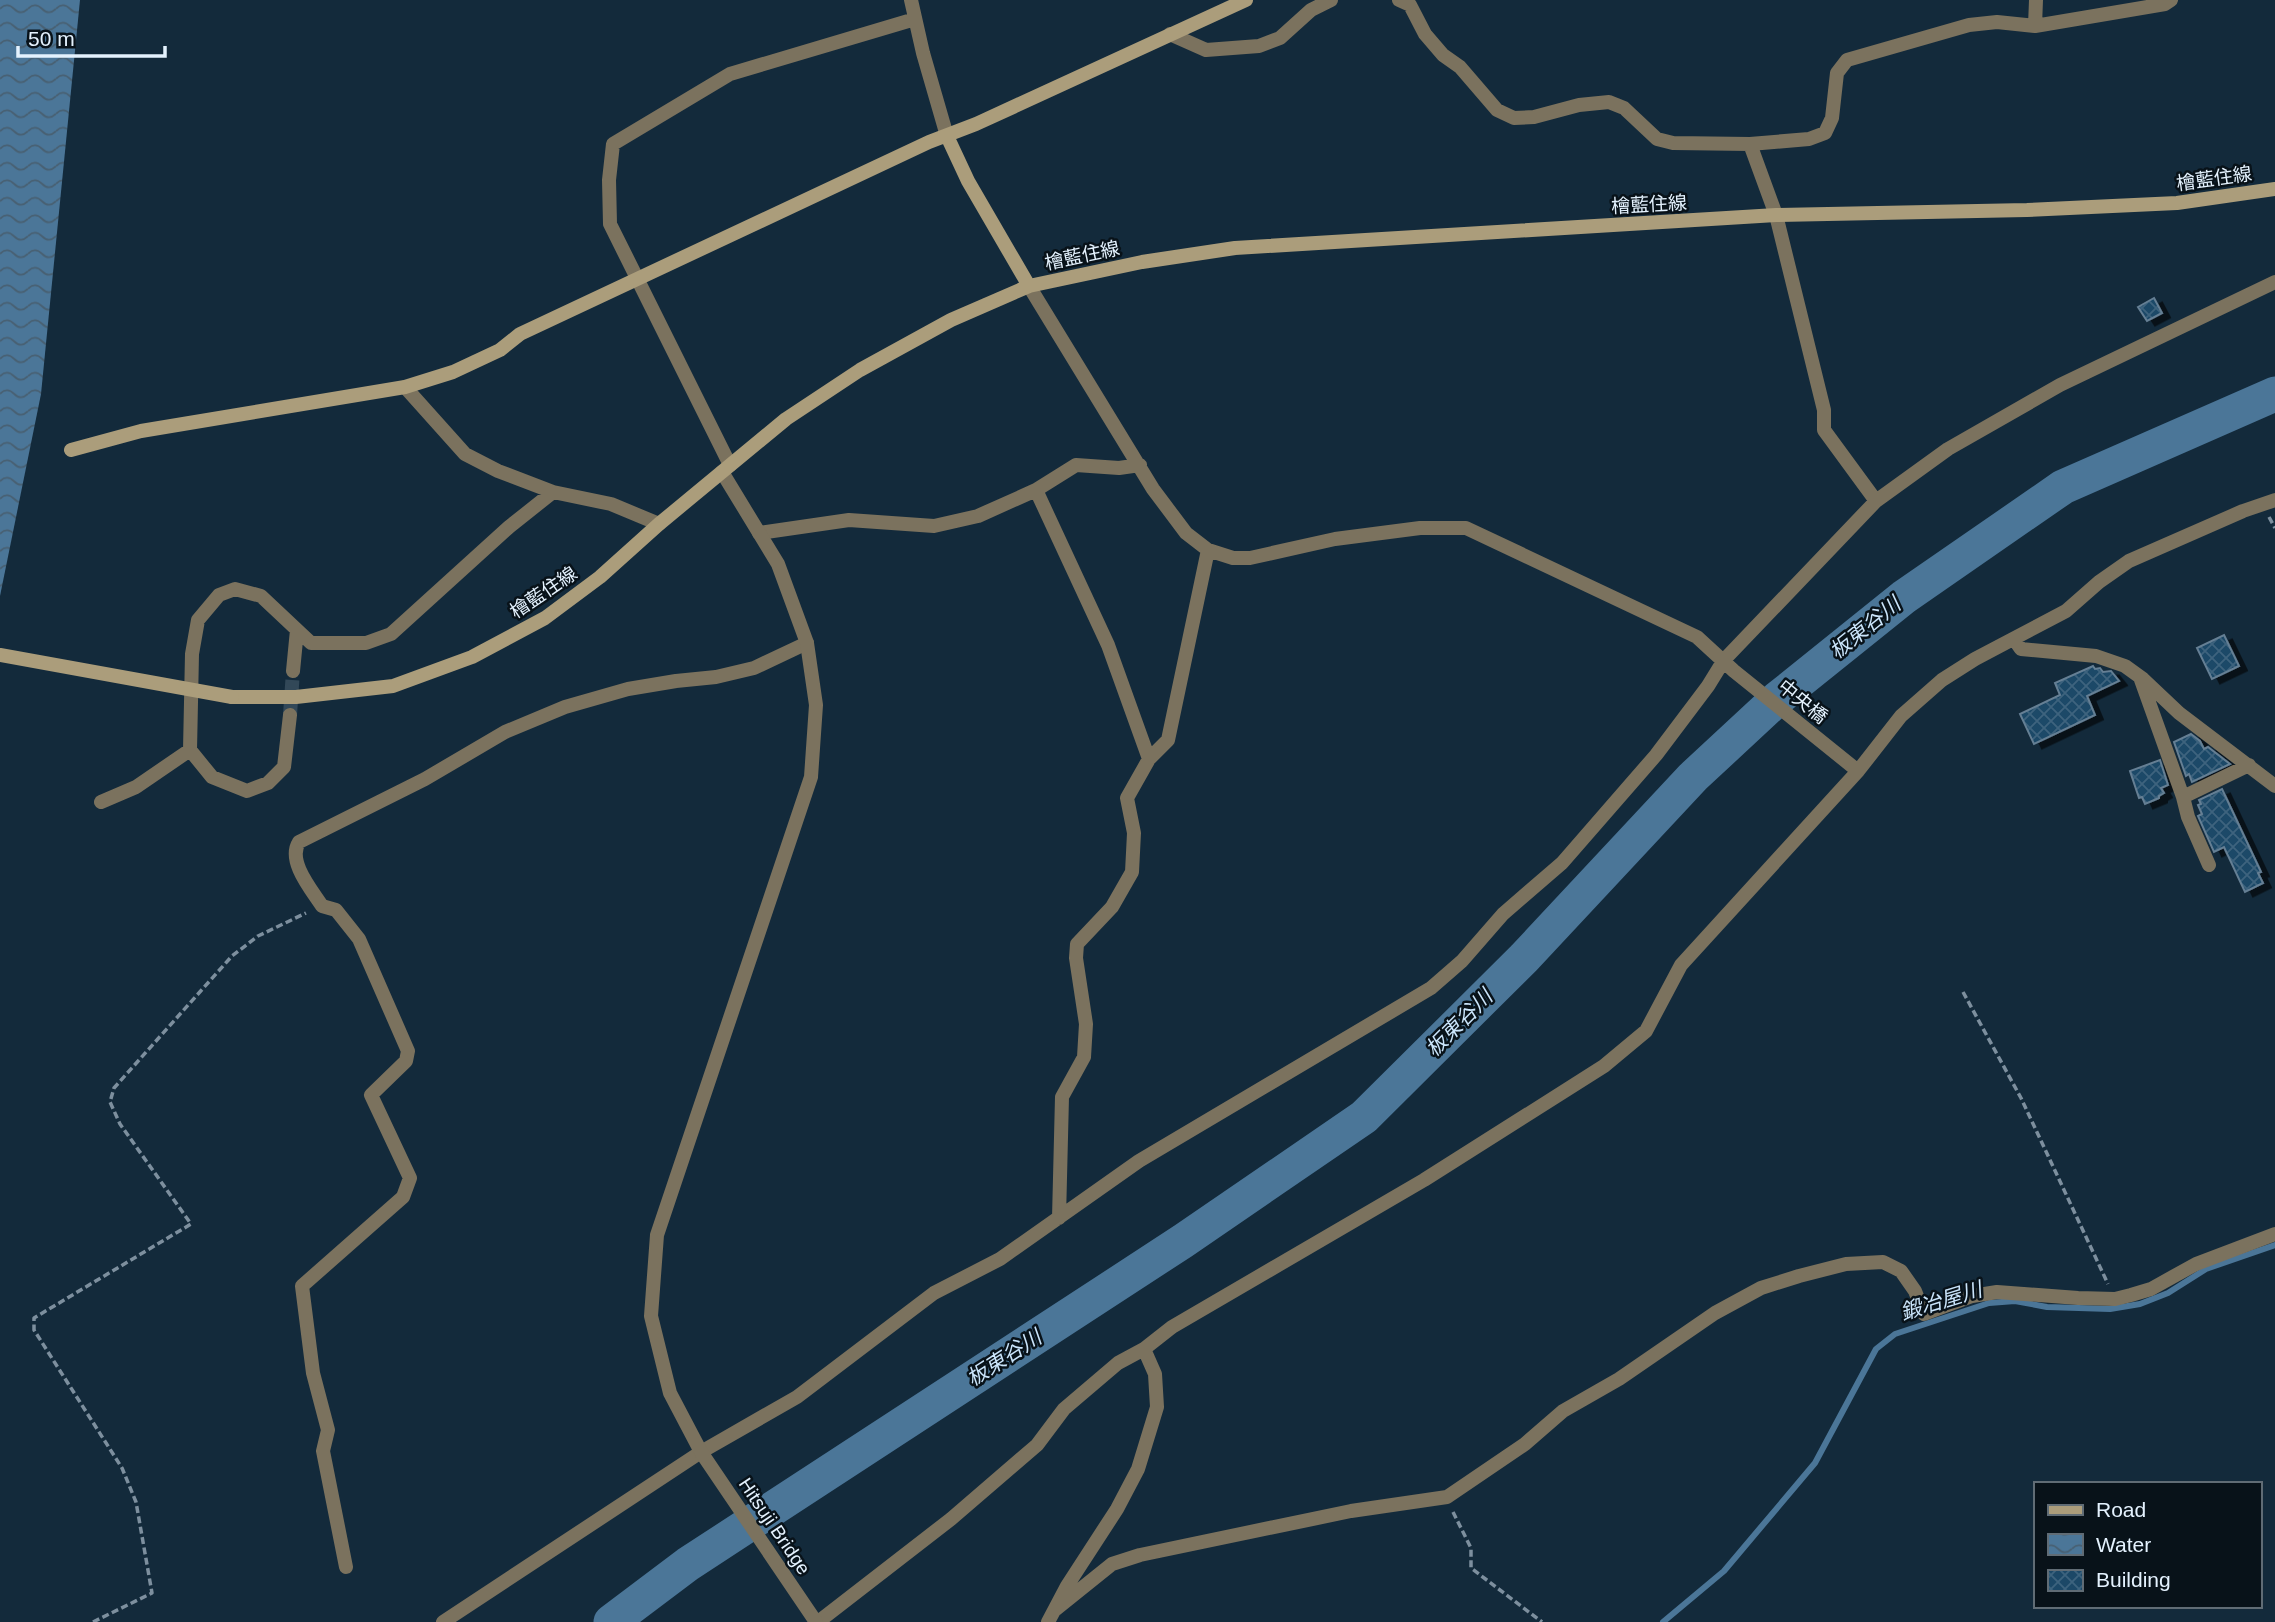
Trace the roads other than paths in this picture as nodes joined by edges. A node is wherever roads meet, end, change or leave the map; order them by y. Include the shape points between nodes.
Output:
1 (911, 0) edge
2 (1246, 0) edge
3 (1331, 0) edge
4 (2035, 0) edge
5 (2171, 0) edge
6 (1409, 2) edge
7 (915, 19) junction
8 (2035, 26) junction
9 (1170, 34) junction
10 (947, 136) junction
11 (1750, 144) junction
12 (2275, 189) edge
13 (1776, 215) junction
14 (635, 280) junction
15 (2275, 282) edge
16 (1029, 286) junction
17 (405, 387) junction
18 (71, 450) dead end
19 (1140, 465) junction
20 (726, 468) junction
21 (1036, 490) junction
22 (553, 492) junction
23 (2275, 500) edge
24 (1876, 501) junction
25 (659, 524) junction
26 (759, 533) junction
27 (1208, 550) junction
28 (297, 630) junction
29 (2014, 639) junction
30 (807, 643) junction
31 (0, 655) edge
32 (1729, 665) junction
33 (293, 671) tunnel mouth
34 (2141, 678) junction
35 (290, 715) tunnel mouth
36 (190, 750) junction
37 (1149, 759) junction
38 (2249, 765) junction
39 (1853, 766) junction
40 (2275, 786) edge
41 (2183, 797) junction
42 (101, 802) dead end
43 (2209, 865) dead end
44 (1059, 1219) junction
45 (2275, 1234) edge
46 (1144, 1349) junction
47 (701, 1452) junction
48 (346, 1567) dead end
49 (1052, 1616) edge
50 (443, 1622) edge
51 (817, 1622) edge

1 - 7 street
2 - 9 main road
3 - 9 street via 1311,10 1280,38 1259,47 1206,50
4 - 8 street
5 - 8 street
6 - 11 street via 1425,34 1443,55 1460,67 1497,110 1514,118 1609,102 1624,108 1657,139
7 - 10 street
7 - 14 street, Hitsuji Bridge via 730,74 612,144 610,224
8 - 11 street via 1969,25 1847,60 1837,73 1832,118 1825,133 1809,139
9 - 10 main road
10 - 14 main road
10 - 16 main road, 檜藍住線
11 - 13 street
12 - 13 main road, 檜藍住線 via 2178,203
13 - 16 main road, 檜藍住線 via 1235,248
13 - 24 street via 1824,410 1824,430
14 - 17 main road via 520,334 500,350 453,372
14 - 20 street, Hitsuji Bridge
15 - 24 street via 2060,385 1948,449
16 - 19 street
16 - 20 main road, 檜藍住線 via 951,320 860,370 786,419
17 - 18 main road via 141,431
17 - 22 street via 465,454
19 - 21 street via 1076,465
19 - 27 street via 1186,533
20 - 25 main road, 檜藍住線
20 - 26 street, Hitsuji Bridge
21 - 26 street via 978,516 934,526 849,520
21 - 37 street via 1108,645
22 - 25 street via 611,504
22 - 28 street via 391,634 366,643 311,643
23 - 29 street via 2129,561 2066,611
24 - 32 street
25 - 31 main road, 檜藍住線, bridge via 545,618 472,657 393,687 296,697 232,697
26 - 30 street, Hitsuji Bridge via 778,564
27 - 32 street, 中央橋 via 1250,558 1335,539 1420,528 1466,528 1697,637
27 - 37 street via 1168,740
28 - 33 street
28 - 36 street via 261,596 235,589 219,595 198,620 192,654
29 - 34 street via 2021,649 2096,656 2125,666
29 - 39 street via 1942,680
30 - 47 street, Hitsuji Bridge via 816,705 811,777 657,1235 651,1315 670,1393
30 - 48 street via 754,668 628,689 565,707 505,732 425,779 308,837 294,849 296,862 322,906 336,911 359,939 408,1051 406,1061 370,1095 410,1178 403,1197 302,1286 313,1373 328,1430 323,1451
32 - 39 street, 中央橋
32 - 44 street via 1562,863 1503,914 1431,988 1139,1161
34 - 38 street
34 - 41 street
35 - 36 street via 284,768 268,783 247,791 212,777
36 - 42 street via 136,788
37 - 44 street via 1127,798 1134,833 1132,872 1112,907 1077,944 1086,1024 1084,1057 1062,1097
38 - 40 street
38 - 41 street
39 - 46 street via 1681,965 1646,1031 1604,1066 1424,1180 1172,1327
41 - 43 street
44 - 47 street via 1000,1259 934,1293 797,1397
45 - 49 street via 2196,1264 2151,1289 2115,1299 1997,1292 1924,1314 1901,1271 1883,1262 1846,1264 1799,1276 1761,1288 1715,1313 1563,1411 1525,1444 1447,1497 1351,1511 1140,1555 1111,1564
46 - 49 street via 1155,1374 1157,1407 1138,1469
46 - 51 street via 1118,1363 1064,1409 1037,1445 951,1519
47 - 50 street
47 - 51 street, Hitsuji Bridge

